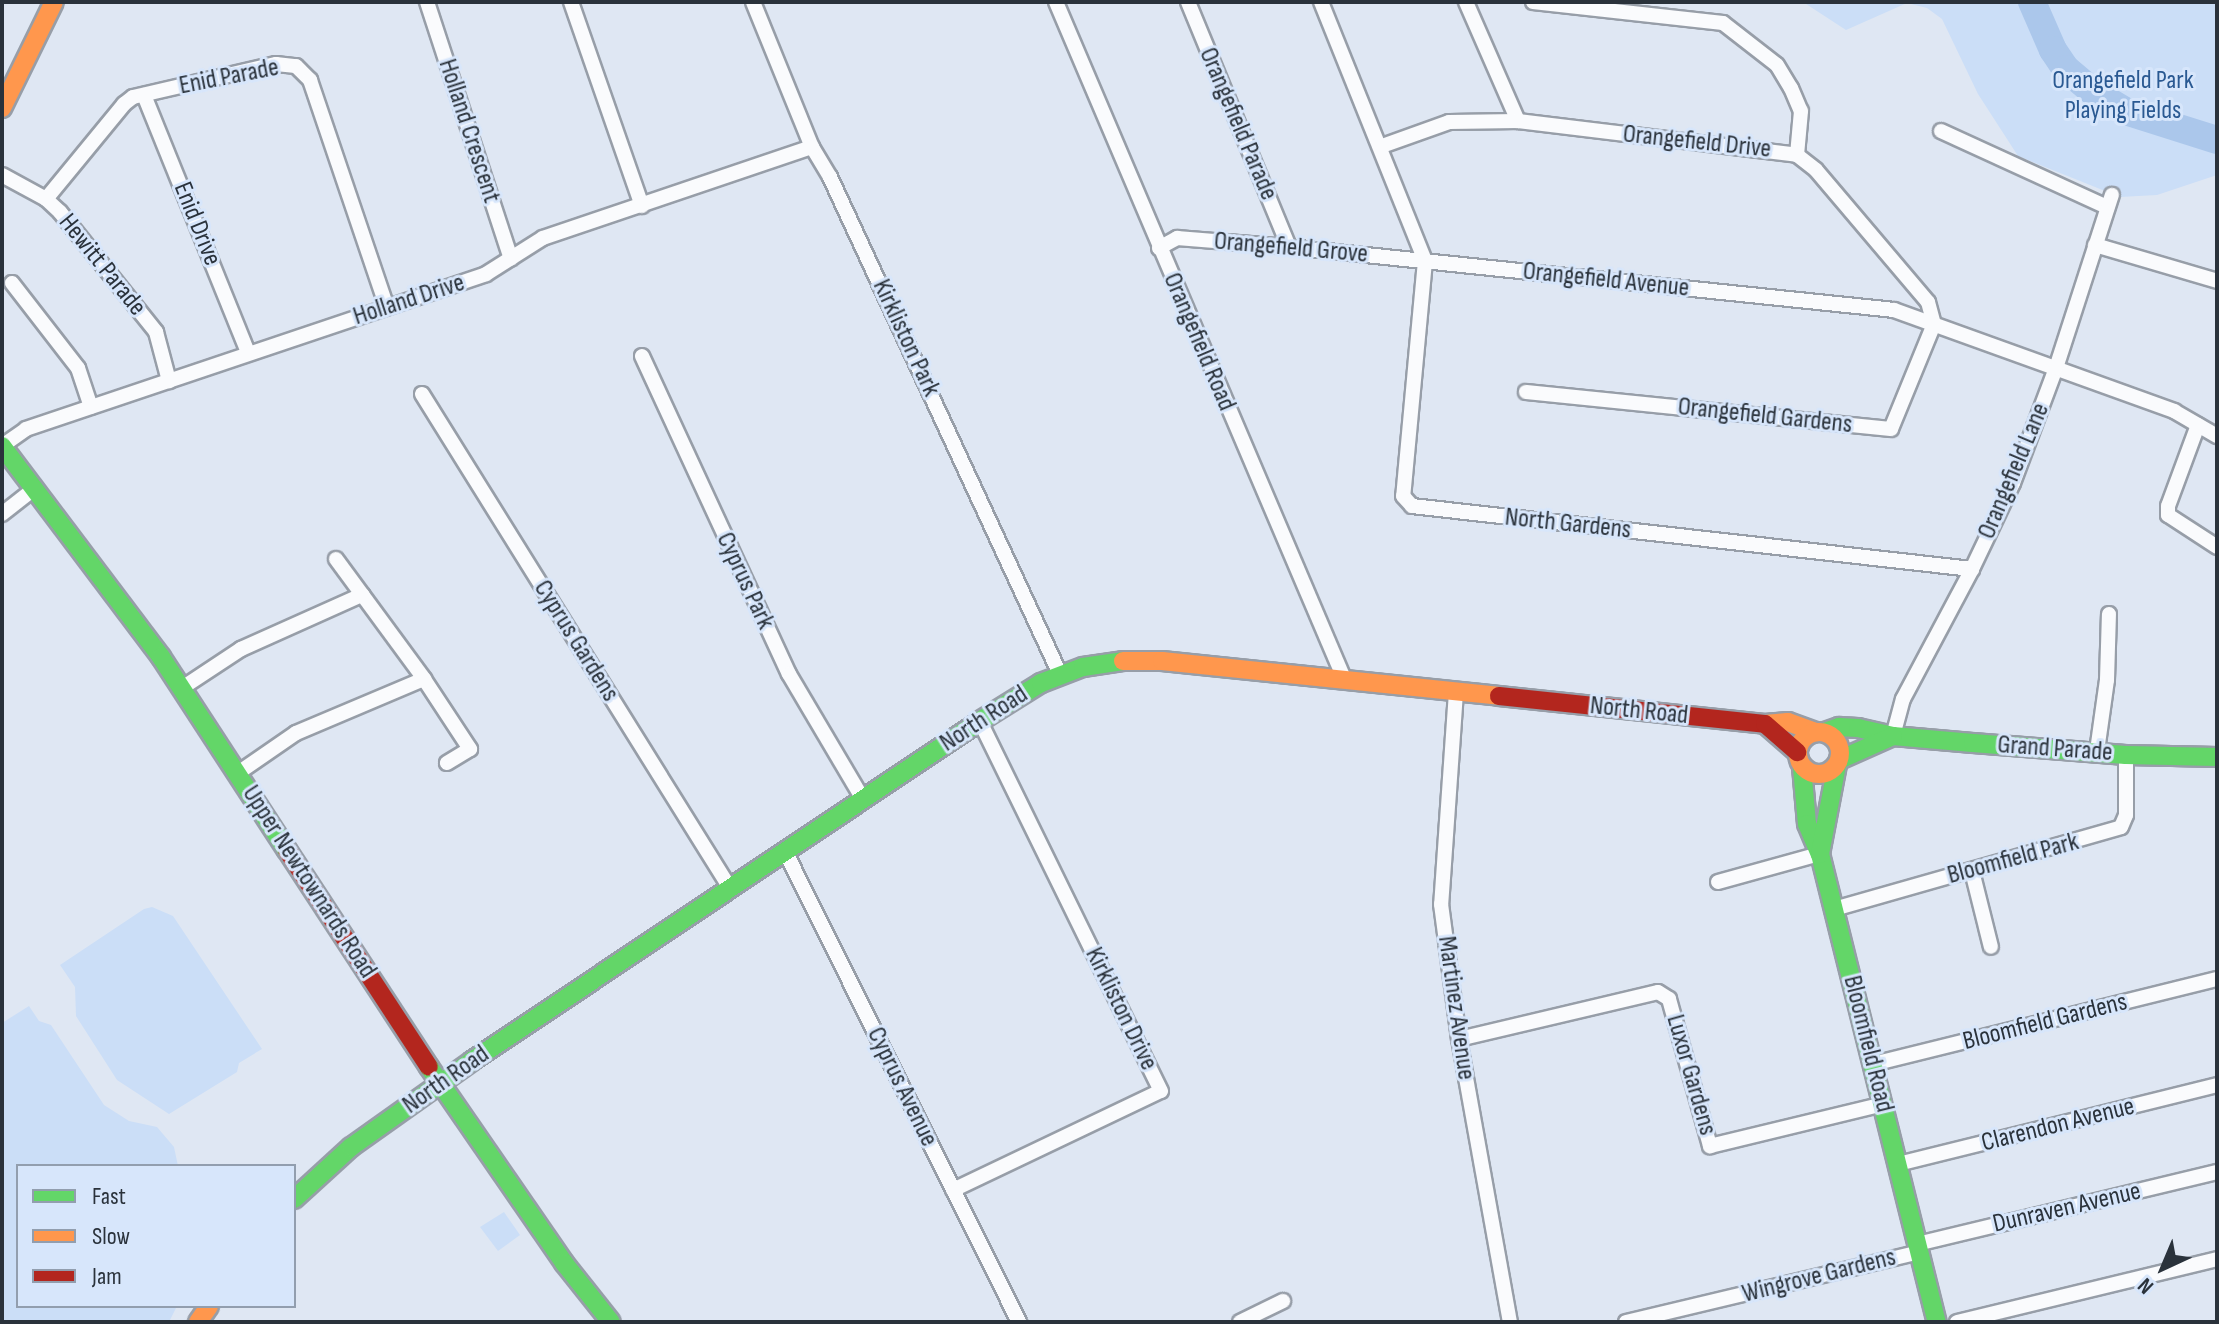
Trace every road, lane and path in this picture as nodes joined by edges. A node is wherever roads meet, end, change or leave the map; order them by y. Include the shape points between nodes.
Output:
1 (54, 2) edge
2 (427, 2) edge
3 (571, 2) edge
4 (753, 2) edge
5 (1056, 2) edge
6 (1188, 2) edge
7 (1321, 2) edge
8 (1466, 2) edge
9 (1533, 2) edge
10 (144, 95) junction
11 (2, 108) edge
12 (1518, 121) junction
13 (1941, 131) dead end
14 (1382, 146) junction
15 (812, 147) junction
16 (1797, 155) junction
17 (2, 175) edge
18 (46, 199) junction
19 (642, 206) junction
20 (2095, 245) junction
21 (1289, 247) junction
22 (1159, 248) junction
23 (511, 259) junction
24 (1425, 261) junction
25 (2217, 281) edge
26 (12, 283) dead end
27 (387, 307) junction
28 (1934, 324) junction
29 (248, 353) junction
30 (642, 356) dead end
31 (2056, 368) junction
32 (169, 381) junction
33 (1526, 392) dead end
34 (422, 394) dead end
35 (91, 407) junction
36 (2198, 425) junction
37 (2217, 436) edge
38 (2, 446) edge
39 (35, 488) junction
40 (2, 514) edge
41 (2217, 547) edge
42 (336, 559) dead end
43 (1972, 569) junction
44 (362, 595) junction
45 (2109, 614) dead end
46 (1060, 674) junction
47 (424, 679) junction
48 (1345, 681) junction
49 (182, 688) junction
50 (1456, 692) junction
51 (980, 721) junction
52 (1765, 724) junction
53 (1821, 732) junction
54 (1893, 736) junction
55 (2097, 751) junction
56 (2126, 755) junction
57 (2217, 757) edge
58 (1800, 759) junction
59 (447, 763) dead end
60 (1838, 763) junction
61 (238, 773) junction
62 (863, 799) junction
63 (785, 851) junction
64 (1820, 854) junction
65 (1972, 871) junction
66 (1718, 882) dead end
67 (730, 888) junction
68 (1834, 909) junction
69 (1991, 947) dead end
70 (2217, 979) edge
71 (1459, 1039) junction
72 (1873, 1064) junction
73 (440, 1084) junction
74 (2217, 1085) edge
75 (1883, 1104) junction
76 (1898, 1164) junction
77 (2217, 1172) edge
78 (953, 1190) junction
79 (296, 1197) edge
80 (1918, 1248) junction
81 (2217, 1259) edge
82 (1283, 1301) dead end
83 (611, 1322) edge
84 (1019, 1322) edge
85 (1240, 1322) edge
86 (1510, 1322) edge
87 (1626, 1322) edge
88 (1937, 1322) edge
89 (1957, 1322) edge

1 - 11 street
2 - 23 street, Holland Crescent
3 - 19 street
4 - 15 street, Kirkliston Park
5 - 22 street, Orangefield Road
6 - 21 street, Orangefield Parade
7 - 14 street
8 - 12 street
9 - 16 street via 1723,23 1777,65 1791,88 1801,111
10 - 18 street, Enid Parade via 124,104
10 - 27 street, Enid Parade via 276,64 304,72
10 - 29 street, Enid Drive
12 - 14 street, Orangefield Drive via 1449,122
12 - 16 street, Orangefield Drive
13 - 20 street, Orangefield Lane via 2110,201
14 - 24 street
15 - 19 street, Holland Drive
15 - 46 street, Kirkliston Park
16 - 28 street, Orangefield Drive via 1816,170 1928,302
17 - 18 street, Hewitt Parade
18 - 32 street, Hewitt Parade via 156,332
19 - 23 street, Holland Drive via 543,238
20 - 25 street
20 - 31 street, Orangefield Lane
21 - 22 street, Orangefield Grove via 1177,238
21 - 24 street, Orangefield Grove
22 - 48 street, Orangefield Road
23 - 27 street, Holland Drive via 486,274
24 - 28 street, Orangefield Avenue via 1894,310
24 - 43 street, North Gardens via 1403,496 1412,506
26 - 35 street via 78,368
27 - 29 street, Holland Drive
28 - 31 street, Orangefield Avenue
28 - 33 street, Orangefield Gardens via 1891,429
29 - 32 street, Holland Drive
30 - 62 street, Cyprus Park via 789,674
31 - 36 street, Orangefield Avenue via 2174,411
31 - 43 street, Orangefield Lane via 2013,483
32 - 35 street, Holland Drive
34 - 67 street, Cyprus Gardens
35 - 38 street, Holland Drive via 26,429
36 - 37 street, Orangefield Avenue
36 - 41 street via 2168,515
38 - 39 street, Upper Newtownards Road
39 - 40 street
39 - 49 street, Upper Newtownards Road
42 - 44 street
43 - 54 street, Orangefield Lane via 1903,699
44 - 47 street
44 - 49 street via 241,649
45 - 55 street
46 - 48 street, North Road via 1109,662 1162,661
46 - 51 street, North Road
47 - 59 street via 470,749
47 - 61 street via 296,733
48 - 50 street, North Road
49 - 61 street, Upper Newtownards Road
50 - 52 street, North Road
50 - 71 street, Martinez Avenue via 1441,904
51 - 62 street, North Road
51 - 78 street, Kirkliston Drive via 1161,1091
52 - 53 street, North Road via 1788,722
52 - 58 street
53 - 54 street, Grand Parade via 1839,727
53 - 58 street via 1803,738
53 - 60 street via 1837,741
54 - 55 street, Grand Parade
54 - 60 street, Grand Parade
55 - 56 street, Grand Parade
56 - 57 street, Grand Parade
56 - 65 street, Bloomfield Park via 2126,815 2121,827
58 - 60 street via 1820,775
58 - 64 street, Bloomfield Road via 1807,824
60 - 64 street
61 - 73 street, Upper Newtownards Road
62 - 63 street, North Road
63 - 67 street, North Road
63 - 78 street, Cyprus Avenue
64 - 66 street
64 - 68 street, Bloomfield Road
65 - 68 street, Bloomfield Park
65 - 69 street
67 - 73 street, North Road
68 - 72 street, Bloomfield Road
70 - 72 street, Bloomfield Gardens
71 - 75 street, Luxor Gardens via 1658,992 1669,999 1710,1146
71 - 86 street, Martinez Avenue
72 - 75 street, Bloomfield Road
73 - 79 street, North Road via 334,1161
73 - 83 street, Upper Newtownards Road
74 - 76 street, Clarendon Avenue
75 - 76 street, Bloomfield Road
76 - 80 street, Bloomfield Road
77 - 80 street, Dunraven Avenue
78 - 84 street, Cyprus Avenue
80 - 87 street, Wingrove Gardens
80 - 88 street, Bloomfield Road
81 - 89 street
82 - 85 street

